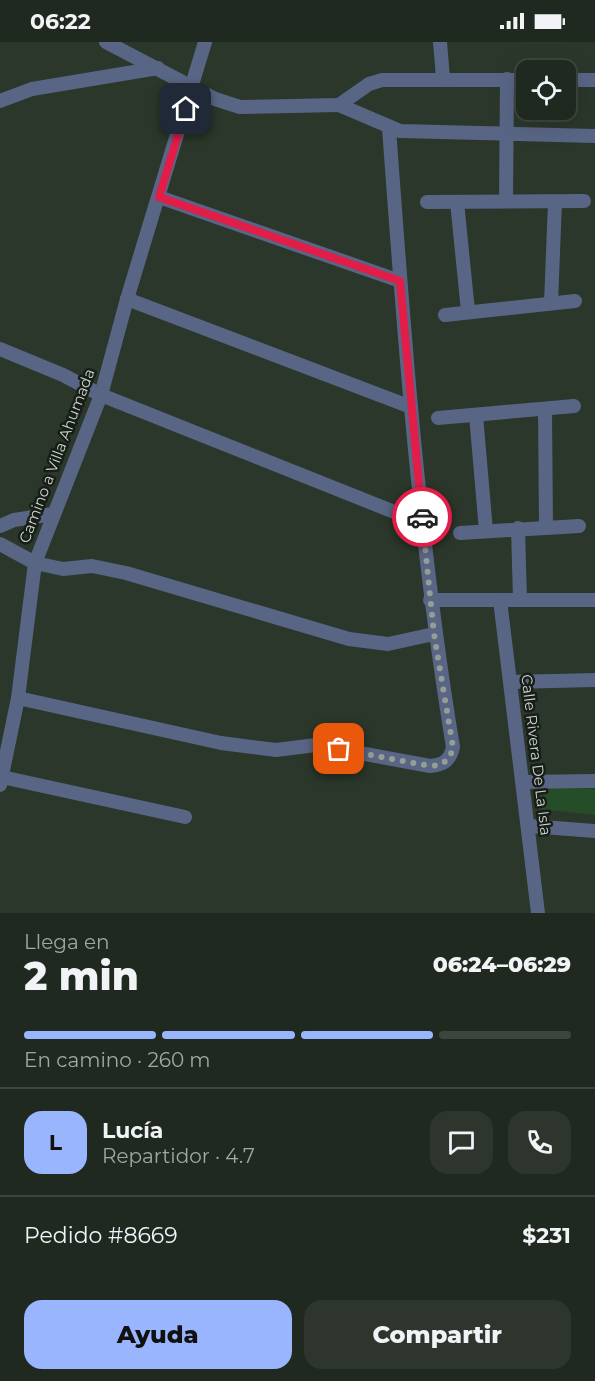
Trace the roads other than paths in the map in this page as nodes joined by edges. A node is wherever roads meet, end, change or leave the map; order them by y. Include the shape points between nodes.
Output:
1 (106, 42) edge
2 (205, 42) edge
3 (440, 42) edge
4 (158, 68) junction
5 (443, 78) junction
6 (507, 79) junction
7 (516, 79) edge
8 (576, 80) edge
9 (595, 80) edge
10 (192, 86) junction
11 (0, 101) edge
12 (339, 105) junction
13 (388, 128) junction
14 (506, 135) junction
15 (595, 136) edge
16 (159, 197) junction
17 (506, 201) junction
18 (584, 201) dead end
19 (427, 202) dead end
20 (457, 202) junction
21 (555, 202) junction
22 (400, 281) junction
23 (127, 299) junction
24 (575, 301) dead end
25 (551, 303) junction
26 (468, 311) junction
27 (445, 315) dead end
28 (0, 349) edge
29 (101, 395) junction
30 (574, 406) dead end
31 (411, 407) junction
32 (545, 409) junction
33 (476, 415) junction
34 (438, 418) dead end
35 (53, 514) junction
36 (422, 523) junction
37 (0, 526) edge
38 (579, 526) dead end
39 (546, 527) junction
40 (518, 528) junction
41 (486, 531) junction
42 (460, 533) dead end
43 (0, 544) edge
44 (35, 563) junction
45 (430, 600) junction
46 (500, 600) junction
47 (520, 600) junction
48 (595, 600) edge
49 (434, 634) junction
50 (595, 680) edge
51 (511, 682) junction
52 (18, 698) junction
53 (2, 773) edge
54 (595, 781) edge
55 (523, 782) junction
56 (185, 817) dead end
57 (529, 826) junction
58 (595, 831) edge
59 (538, 913) edge

1 - 4 street
2 - 10 street, Camino a Villa Ahumada
3 - 5 street
4 - 10 street
4 - 11 street via 32,89
5 - 6 street
5 - 12 street via 382,80 369,84
6 - 7 street
6 - 14 street
8 - 9 street
10 - 12 street via 240,107
10 - 16 street, Camino a Villa Ahumada
12 - 13 street
13 - 14 street
13 - 22 street
14 - 15 street
14 - 17 street
16 - 22 street
16 - 23 street, Camino a Villa Ahumada
17 - 20 street
17 - 21 street
18 - 21 street
19 - 20 street
20 - 26 street
21 - 25 street
22 - 31 street
23 - 29 street, Camino a Villa Ahumada
23 - 31 street
24 - 25 street
25 - 26 street
26 - 27 street
28 - 29 street
29 - 35 street, Camino a Villa Ahumada
29 - 36 street
30 - 32 street
31 - 36 street
32 - 33 street
32 - 39 street
33 - 34 street
33 - 41 street
35 - 37 street
35 - 44 street, Camino a Villa Ahumada
36 - 45 street
38 - 39 street
39 - 40 street
40 - 41 street
40 - 47 street
41 - 42 street
43 - 44 street
44 - 49 street via 63,569 92,566 126,573 369,643
44 - 52 street, Camino a Villa Ahumada
45 - 46 street
45 - 49 street
46 - 47 street
46 - 51 street, Calle Rivera De La Isla
47 - 48 street
49 - 52 street via 453,747 451,755 439,765 316,745 276,750 221,743
50 - 51 street
51 - 55 street, Calle Rivera De La Isla
52 - 53 street, Camino a Villa Ahumada
53 - 56 street
54 - 55 street
55 - 57 street, Calle Rivera De La Isla
57 - 58 street
57 - 59 street, Calle Rivera De La Isla

